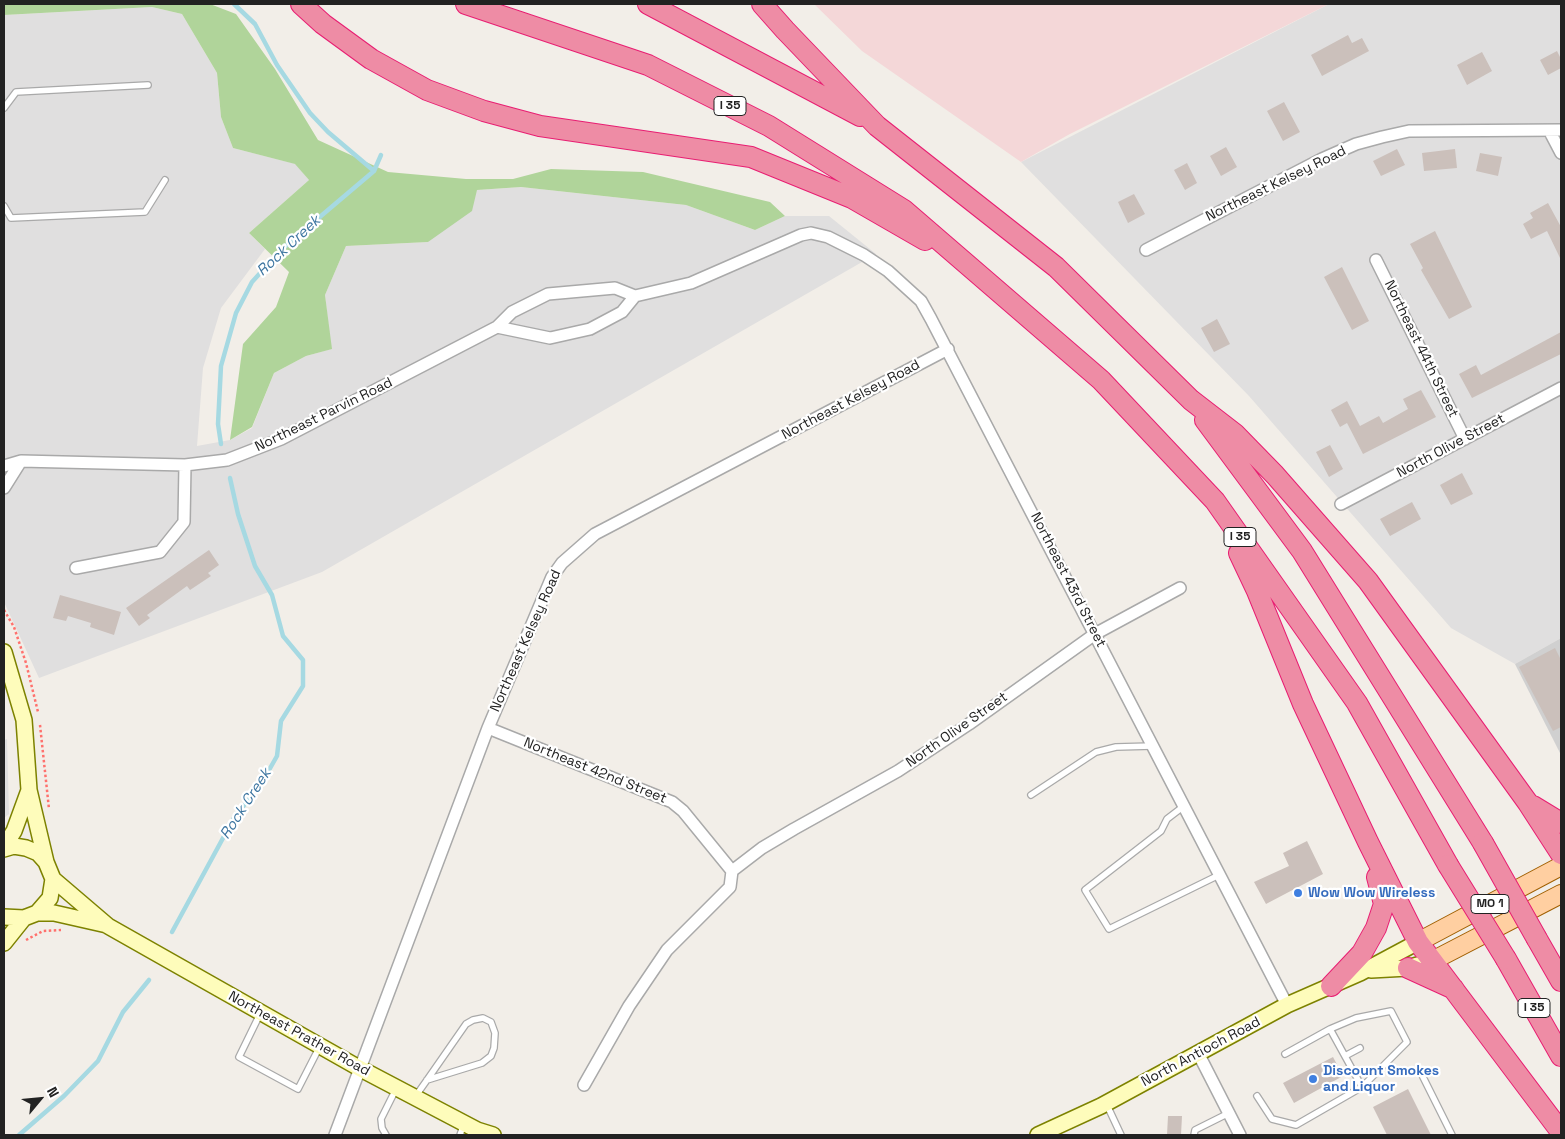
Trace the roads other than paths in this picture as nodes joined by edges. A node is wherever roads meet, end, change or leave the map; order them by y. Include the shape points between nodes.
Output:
1 (301, 4) edge
2 (466, 4) edge
3 (648, 4) edge
4 (762, 4) edge
5 (148, 85) dead end
6 (4, 108) edge
7 (877, 126) junction
8 (1556, 131) edge
9 (1561, 153) edge
10 (165, 180) dead end
11 (4, 206) edge
12 (1146, 250) dead end
13 (1376, 260) dead end
14 (965, 263) junction
15 (635, 296) junction
16 (497, 327) junction
17 (948, 349) junction
18 (1561, 388) edge
19 (1190, 400) junction
20 (1465, 439) junction
21 (21, 461) junction
22 (185, 465) junction
23 (4, 466) edge
24 (4, 488) edge
25 (1215, 501) junction
26 (1341, 504) dead end
27 (76, 568) dead end
28 (1180, 588) dead end
29 (1095, 634) junction
30 (4, 652) edge
31 (488, 728) junction
32 (1153, 746) junction
33 (29, 790) junction
34 (1031, 795) dead end
35 (1528, 803) junction
36 (1184, 806) junction
37 (1561, 823) edge
38 (1368, 842) junction
39 (4, 848) edge
40 (1561, 854) edge
41 (46, 862) junction
42 (1561, 866) edge
43 (732, 871) junction
44 (1220, 875) junction
45 (53, 879) junction
46 (1561, 894) edge
47 (4, 916) edge
48 (30, 916) junction
49 (108, 926) junction
50 (1418, 942) junction
51 (4, 943) edge
52 (1434, 960) junction
53 (1408, 968) junction
54 (1364, 970) junction
55 (1561, 981) edge
56 (1331, 986) junction
57 (1454, 989) junction
58 (1287, 1005) junction
59 (261, 1012) junction
60 (1330, 1029) junction
61 (320, 1046) junction
62 (1360, 1048) dead end
63 (1198, 1054) junction
64 (1285, 1054) dead end
65 (1345, 1056) junction
66 (1561, 1056) edge
67 (359, 1068) junction
68 (1421, 1073) dead end
69 (427, 1080) junction
70 (584, 1085) dead end
71 (396, 1087) junction
72 (1362, 1087) junction
73 (1257, 1096) dead end
74 (415, 1097) junction
75 (1106, 1103) junction
76 (1228, 1113) junction
77 (462, 1129) edge
78 (1561, 1132) edge
79 (335, 1135) edge
80 (386, 1135) edge
81 (493, 1135) edge
82 (1038, 1135) edge
83 (1121, 1135) edge
84 (1194, 1135) edge
85 (1240, 1135) edge
86 (1452, 1135) edge

1 - 14 highway via 371,59 427,90 484,111 540,126 751,157 852,198
2 - 14 highway, I 35 via 648,65 769,126 904,210
3 - 7 highway, I 35
4 - 7 highway
5 - 6 lane via 16,92
7 - 19 highway, I 35 via 1056,267
8 - 9 street
8 - 12 street, Northeast Kelsey Road via 1408,131 1382,137 1322,159
10 - 11 lane via 145,212 11,218
13 - 20 street, Northeast 44th Street
14 - 25 highway, I 35 via 1101,380
15 - 16 street, Northeast Parvin Road via 615,288 548,294 512,312
15 - 16 street via 622,312 590,329 550,338
15 - 17 street, Northeast 43rd Street via 691,283 781,242 811,233 828,237 888,271 920,301
16 - 22 street, Northeast Parvin Road via 281,439 227,460
17 - 29 street, Northeast 43rd Street
17 - 31 street, Northeast Kelsey Road via 595,534 573,552 552,577
18 - 20 street, North Olive Street
19 - 35 highway via 1235,434 1338,545 1368,581
19 - 55 highway, I 35, bridge via 1302,551 1483,843
20 - 26 street, North Olive Street
21 - 22 street, Northeast Parvin Road
21 - 23 street, Northeast Parvin Road
21 - 24 street
22 - 27 street via 184,522 160,552
25 - 38 highway via 1257,591 1303,704
25 - 66 highway, I 35, bridge via 1357,703
28 - 29 street, North Olive Street
29 - 32 street, Northeast 43rd Street
29 - 43 street, North Olive Street via 906,766 762,848
30 - 33 main road via 24,720
31 - 43 street, Northeast 42nd Street via 672,802
31 - 67 street, Northeast Kelsey Road
32 - 34 lane via 1096,752
32 - 36 street, Northeast 43rd Street
33 - 39 main road
33 - 41 main road
35 - 37 highway
35 - 40 highway
36 - 44 street, Northeast 43rd Street
36 - 44 lane via 1167,819 1161,830 1085,890 1109,930
38 - 50 highway
38 - 56 highway via 1384,904 1376,928 1362,953
39 - 41 main road via 26,848 38,853
41 - 45 main road
42 - 50 main road, North Antioch Road / MO 1
43 - 70 street via 730,887 667,950 629,1006
44 - 58 street, Northeast 43rd Street
45 - 48 main road via 50,898
45 - 49 main road, Northeast Prather Road
46 - 52 main road, North Antioch Road / MO 1
47 - 48 main road, Northeast Prather Road
48 - 49 main road, Northeast Prather Road via 54,913
48 - 51 main road
49 - 59 main road, Northeast Prather Road
50 - 52 highway
50 - 54 main road, North Antioch Road / MO 1
52 - 53 main road, North Antioch Road / MO 1
52 - 57 highway
53 - 54 main road, North Antioch Road / MO 1
53 - 57 highway
54 - 56 main road, North Antioch Road / MO 1
56 - 58 main road, North Antioch Road / MO 1
57 - 78 highway
58 - 63 main road, North Antioch Road / MO 1
59 - 61 main road, Northeast Prather Road
59 - 61 lane via 239,1057 298,1090
60 - 64 lane
60 - 65 lane
60 - 72 lane via 1356,1018 1391,1011 1407,1042
61 - 67 main road, Northeast Prather Road
62 - 65 lane
63 - 75 main road, North Antioch Road / MO 1
63 - 76 street
65 - 72 lane
67 - 71 main road, Northeast Prather Road
67 - 79 street, Northeast Kelsey Road
68 - 86 lane
69 - 69 lane via 466,1024 483,1018 491,1022 494,1048 490,1056 482,1063
69 - 74 lane
71 - 74 main road, Northeast Prather Road
71 - 80 lane via 381,1119
72 - 73 lane via 1296,1125 1272,1119
74 - 77 main road, Northeast Prather Road
75 - 82 main road, North Antioch Road / MO 1
75 - 83 lane
76 - 84 lane via 1195,1130
76 - 85 street
77 - 81 main road, Northeast Prather Road

